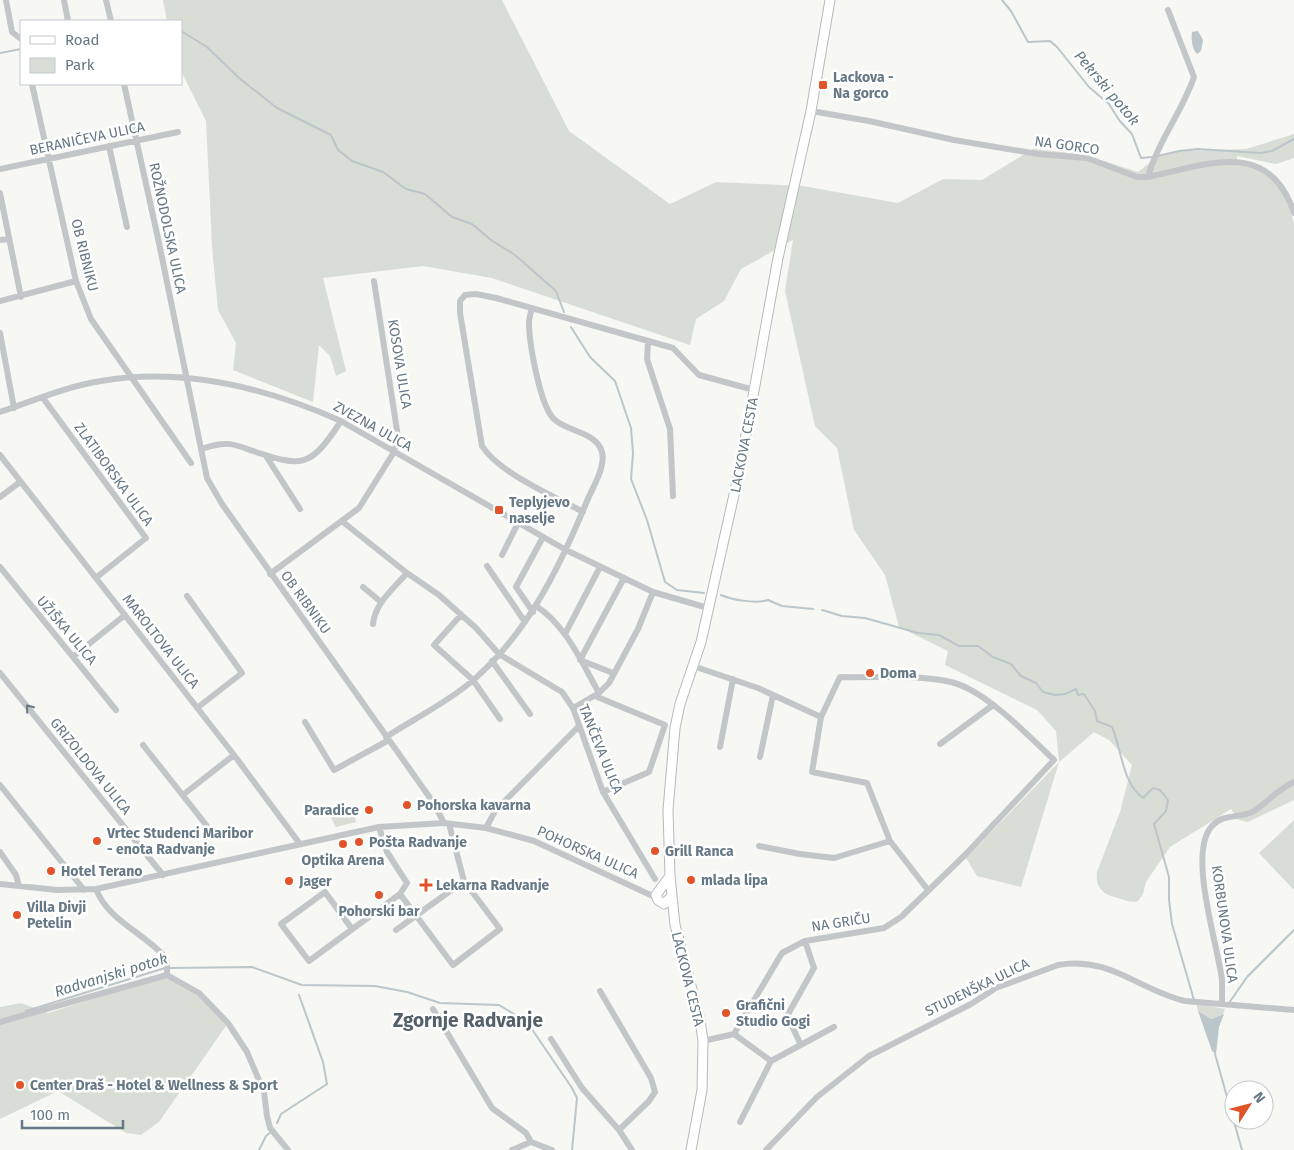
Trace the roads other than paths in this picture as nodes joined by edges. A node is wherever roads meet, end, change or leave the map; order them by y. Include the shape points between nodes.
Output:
1 (6, 0) edge
2 (64, 0) edge
3 (106, 0) edge
4 (830, 0) edge
5 (1168, 10) dead end
6 (68, 20) edge
7 (109, 20) edge
8 (20, 38) edge
9 (32, 85) edge
10 (124, 85) edge
11 (810, 112) junction
12 (178, 132) dead end
13 (136, 140) junction
14 (110, 146) junction
15 (50, 159) junction
16 (0, 169) edge
17 (1148, 177) junction
18 (0, 193) edge
19 (1294, 213) edge
20 (127, 227) dead end
21 (9, 238) junction
22 (0, 240) edge
23 (76, 281) junction
24 (374, 281) dead end
25 (21, 296) junction
26 (0, 301) edge
27 (532, 308) junction
28 (0, 333) edge
29 (648, 342) junction
30 (130, 377) junction
31 (186, 377) junction
32 (754, 390) junction
33 (43, 398) junction
34 (14, 408) junction
35 (0, 412) edge
36 (341, 421) junction
37 (201, 449) junction
38 (394, 452) junction
39 (0, 455) edge
40 (266, 456) junction
41 (191, 463) dead end
42 (20, 482) junction
43 (673, 496) dead end
44 (0, 497) edge
45 (300, 509) dead end
46 (583, 512) junction
47 (343, 522) junction
48 (518, 523) junction
49 (543, 537) junction
50 (566, 550) junction
51 (502, 555) dead end
52 (487, 566) dead end
53 (600, 566) junction
54 (0, 567) edge
55 (407, 573) junction
56 (270, 574) junction
57 (97, 577) junction
58 (624, 578) junction
59 (363, 588) dead end
60 (652, 592) junction
61 (187, 596) dead end
62 (381, 602) junction
63 (708, 608) junction
64 (535, 609) junction
65 (125, 615) junction
66 (461, 615) junction
67 (525, 622) junction
68 (373, 624) dead end
69 (565, 634) junction
70 (499, 654) junction
71 (74, 656) junction
72 (580, 660) junction
73 (492, 661) junction
74 (693, 666) junction
75 (0, 673) edge
76 (613, 674) junction
77 (732, 679) junction
78 (473, 680) junction
79 (597, 695) junction
80 (773, 695) junction
81 (993, 705) junction
82 (197, 708) junction
83 (573, 708) junction
84 (116, 710) dead end
85 (530, 714) dead end
86 (822, 717) junction
87 (500, 719) dead end
88 (306, 722) dead end
89 (579, 726) junction
90 (387, 739) junction
91 (940, 744) dead end
92 (143, 745) dead end
93 (720, 747) dead end
94 (234, 755) junction
95 (760, 756) dead end
96 (1294, 782) edge
97 (0, 785) edge
98 (603, 792) junction
99 (184, 794) junction
100 (447, 823) junction
101 (207, 826) dead end
102 (379, 827) junction
103 (486, 828) junction
104 (890, 841) junction
105 (300, 844) junction
106 (759, 846) dead end
107 (0, 852) edge
108 (163, 875) junction
109 (655, 879) dead end
110 (464, 881) junction
111 (0, 884) edge
112 (19, 886) junction
113 (96, 889) junction
114 (84, 890) junction
115 (928, 890) junction
116 (400, 894) junction
117 (663, 894) junction
118 (416, 916) junction
119 (352, 929) junction
120 (396, 930) dead end
121 (805, 941) junction
122 (167, 974) junction
123 (600, 991) dead end
124 (1223, 1003) junction
125 (433, 1009) dead end
126 (1294, 1010) edge
127 (0, 1022) edge
128 (834, 1027) dead end
129 (734, 1034) junction
130 (551, 1039) dead end
131 (703, 1041) junction
132 (801, 1045) junction
133 (772, 1061) junction
134 (740, 1122) dead end
135 (619, 1130) junction
136 (531, 1142) junction
137 (288, 1150) edge
138 (512, 1150) edge
139 (552, 1150) edge
140 (632, 1150) edge
141 (691, 1150) edge
142 (766, 1150) edge

1 - 8 street via 12,32
2 - 6 street
3 - 7 street
4 - 11 street, LACKOVA CESTA
5 - 17 street via 1194,77 1152,162
9 - 15 street, OB RIBNIKU
10 - 13 street, ROŽNODOLSKA ULICA
11 - 17 street, NA GORCO via 963,142 1087,158 1137,177
11 - 32 street, LACKOVA CESTA via 778,258
12 - 13 street, BERANIČEVA ULICA
13 - 14 street, BERANIČEVA ULICA
13 - 31 street, ROŽNODOLSKA ULICA
14 - 15 street, BERANIČEVA ULICA
14 - 20 street
15 - 16 street, BERANIČEVA ULICA
15 - 23 street, OB RIBNIKU
17 - 19 street, NA GORCO via 1222,162 1244,162 1255,165 1280,182
18 - 21 street
21 - 22 street
21 - 25 street
23 - 25 street
23 - 30 street, OB RIBNIKU via 91,319
24 - 38 street, KOSOVA ULICA via 398,437
25 - 26 street
27 - 29 street
27 - 46 street via 529,322 546,409 555,420 588,436 600,447 603,456
27 - 46 street via 476,294 466,295 460,301 467,365 482,446 488,457 502,467
28 - 34 street
29 - 32 street via 673,348 707,379
29 - 43 street via 647,359 670,429
30 - 31 street, ZVEZNA ULICA
30 - 33 street, ZVEZNA ULICA via 88,384
30 - 41 street, OB RIBNIKU
31 - 36 street, ZVEZNA ULICA via 265,393 308,406
31 - 37 street, OB RIBNIKU
32 - 63 street, LACKOVA CESTA
33 - 34 street, ZVEZNA ULICA
33 - 57 street, ZLATIBORSKA ULICA via 146,538
34 - 35 street, ZVEZNA ULICA
36 - 38 street, ZVEZNA ULICA
36 - 40 street via 330,438 305,461 287,462
37 - 40 street via 224,444
37 - 56 street, OB RIBNIKU via 207,478 214,492
38 - 47 street via 359,508
38 - 48 street, ZVEZNA ULICA
39 - 42 street, MAROLTOVA ULICA
40 - 45 street
42 - 44 street
42 - 57 street, MAROLTOVA ULICA
46 - 50 street
47 - 55 street, TANČEVA ULICA
47 - 56 street
48 - 49 street, ZVEZNA ULICA
48 - 51 street
49 - 50 street, ZVEZNA ULICA
49 - 64 street via 516,587
50 - 53 street, ZVEZNA ULICA
50 - 64 street
52 - 67 street
53 - 58 street, ZVEZNA ULICA
53 - 69 street
54 - 71 street, UŽIŠKA ULICA via 42,622
55 - 62 street
55 - 66 street, TANČEVA ULICA
56 - 90 street, OB RIBNIKU via 354,688
57 - 65 street, MAROLTOVA ULICA
58 - 60 street, ZVEZNA ULICA
58 - 72 street
59 - 62 street
60 - 63 street, ZVEZNA ULICA
60 - 76 street via 638,629
61 - 82 street via 242,673
62 - 68 street
63 - 74 street, LACKOVA CESTA
64 - 67 street
64 - 69 street via 550,614
65 - 71 street
65 - 82 street, MAROLTOVA ULICA
66 - 70 street, TANČEVA ULICA
66 - 78 street via 434,645
67 - 70 street
69 - 72 street
70 - 73 street
70 - 83 street, TANČEVA ULICA via 562,692
71 - 84 street, UŽIŠKA ULICA
72 - 76 street
72 - 79 street
73 - 78 street
73 - 85 street
74 - 77 street
74 - 117 street, LACKOVA CESTA via 675,728 668,810 670,876
108 -> 75 street, GRIZOLDOVA ULICA
76 - 79 street
77 - 80 street
77 - 93 street
78 - 87 street
78 - 90 street
79 - 83 street
79 - 98 street via 665,726 648,772
80 - 86 street
80 - 95 street
81 - 86 street, NA GRIČU via 952,682 840,677
81 - 91 street
81 - 115 street, NA GRIČU via 1054,760
82 - 94 street, MAROLTOVA ULICA
83 - 89 street, TANČEVA ULICA
86 - 104 street, NA GRIČU via 812,772 867,783
88 - 90 street via 334,770
89 - 98 street, TANČEVA ULICA
89 - 103 street via 496,810
90 - 100 street, OB RIBNIKU
92 - 99 street
94 - 99 street
94 - 105 street, MAROLTOVA ULICA
96 - 124 street, KORBUNOVA ULICA via 1245,815 1219,820 1206,835 1203,852 1206,899 1222,980
97 - 114 street
98 - 109 street, TANČEVA ULICA
99 - 101 street
100 - 102 street, POHORSKA ULICA
100 - 103 street, POHORSKA ULICA
100 - 110 street
102 - 105 street, POHORSKA ULICA
102 - 116 street via 387,852 407,883
103 - 117 street, POHORSKA ULICA via 554,849 644,892
104 - 106 street via 834,858
104 - 115 street, NA GRIČU
105 - 108 street, POHORSKA ULICA
107 - 112 street via 16,875
108 - 113 street, POHORSKA ULICA
110 - 118 street
110 - 118 street via 500,930 453,965
111 - 112 street, POHORSKA ULICA
112 - 114 street, POHORSKA ULICA
113 - 114 street, POHORSKA ULICA
113 - 122 street via 104,905 157,948 167,963
115 - 121 street, NA GRIČU via 901,917 884,928
116 - 118 street
116 - 119 street
117 - 131 street, LACKOVA CESTA via 700,1020
118 - 120 street
119 - 119 street via 325,892 281,924 309,961
121 - 129 street, NA GRIČU via 782,954
121 - 132 street via 814,968 787,1016
122 - 127 street
122 - 137 street via 199,993 228,1023 246,1052 264,1092 270,1128
123 - 135 street via 655,1092
124 - 126 street, STUDENŠKA ULICA
124 - 142 street, STUDENŠKA ULICA via 1190,1002 1170,997 1099,965 1068,963 1038,971 996,988 859,1062 817,1097
125 - 136 street via 492,1108 526,1133
128 - 132 street
129 - 131 street
129 - 133 street
130 - 135 street via 582,1088
131 - 141 street, LACKOVA CESTA via 702,1090
132 - 133 street
133 - 134 street
135 - 140 street
136 - 138 street
136 - 139 street

